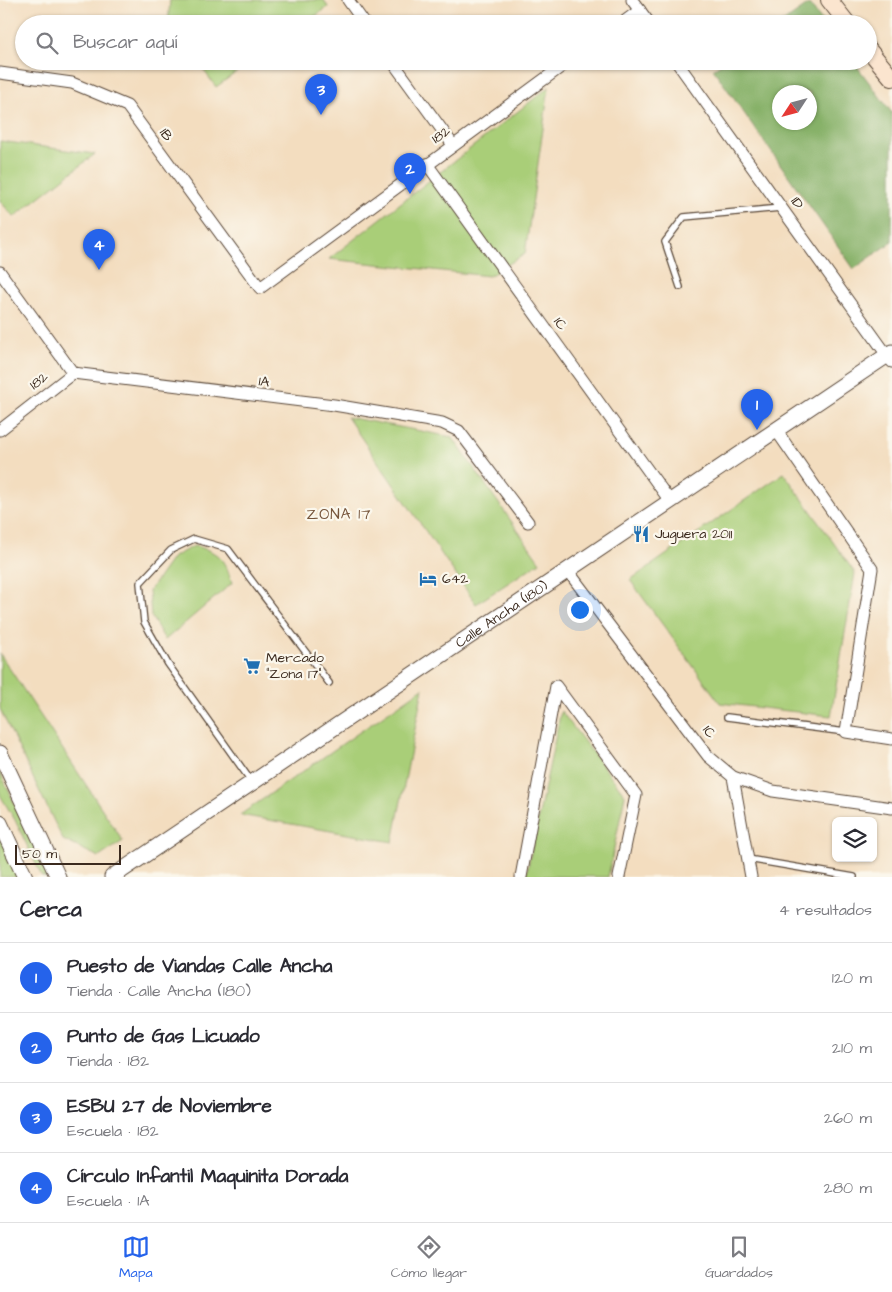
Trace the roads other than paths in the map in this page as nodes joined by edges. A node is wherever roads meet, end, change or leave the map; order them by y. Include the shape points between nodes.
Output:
1 (348, 0) edge
2 (632, 0) edge
3 (829, 0) edge
4 (640, 10) junction
5 (359, 15) edge
6 (633, 15) edge
7 (644, 15) edge
8 (841, 15) edge
9 (877, 60) edge
10 (399, 70) edge
11 (557, 70) edge
12 (682, 70) edge
13 (0, 73) edge
14 (892, 78) edge
15 (453, 145) junction
16 (427, 164) junction
17 (782, 208) junction
18 (0, 272) edge
19 (260, 288) joint
20 (680, 288) dead end
21 (890, 357) edge
22 (73, 373) junction
23 (0, 430) edge
24 (776, 430) junction
25 (670, 502) junction
26 (528, 522) dead end
27 (568, 571) junction
28 (329, 683) dead end
29 (727, 718) dead end
30 (846, 732) junction
31 (892, 739) edge
32 (0, 753) edge
33 (733, 777) junction
34 (252, 783) junction
35 (892, 808) edge
36 (0, 823) edge
37 (748, 859) junction
38 (25, 877) edge
39 (58, 877) edge
40 (112, 877) edge
41 (521, 877) edge
42 (619, 877) edge
43 (751, 877) edge
44 (854, 877) edge

1 - 5 street
2 - 4 street
3 - 8 main road
4 - 6 street
4 - 7 street
9 - 14 main road
10 - 15 street
11 - 15 street, 182
12 - 17 street, 1D
13 - 19 street, 1B via 72,83 127,106
15 - 16 street, 182
16 - 19 street, 182
16 - 25 street, 1C
17 - 20 lane via 684,218 665,242
17 - 21 street, 1D
18 - 22 street
21 - 24 street, Calle Ancha (180)
22 - 23 street, 182
22 - 26 street, 1A via 334,405 442,423 460,431
24 - 25 street, Calle Ancha (180)
24 - 30 street via 872,569
25 - 27 street, Calle Ancha (180)
27 - 33 street, 1C via 708,756
27 - 34 street, Calle Ancha (180)
28 - 34 lane via 228,549 194,539 171,550 140,583 144,622 168,664
29 - 30 lane
30 - 31 street
32 - 39 street
33 - 35 street, 1C via 773,791
33 - 37 street
34 - 40 street, Calle Ancha (180)
36 - 38 street
37 - 43 street
37 - 44 lane
41 - 42 street via 556,686 636,794

